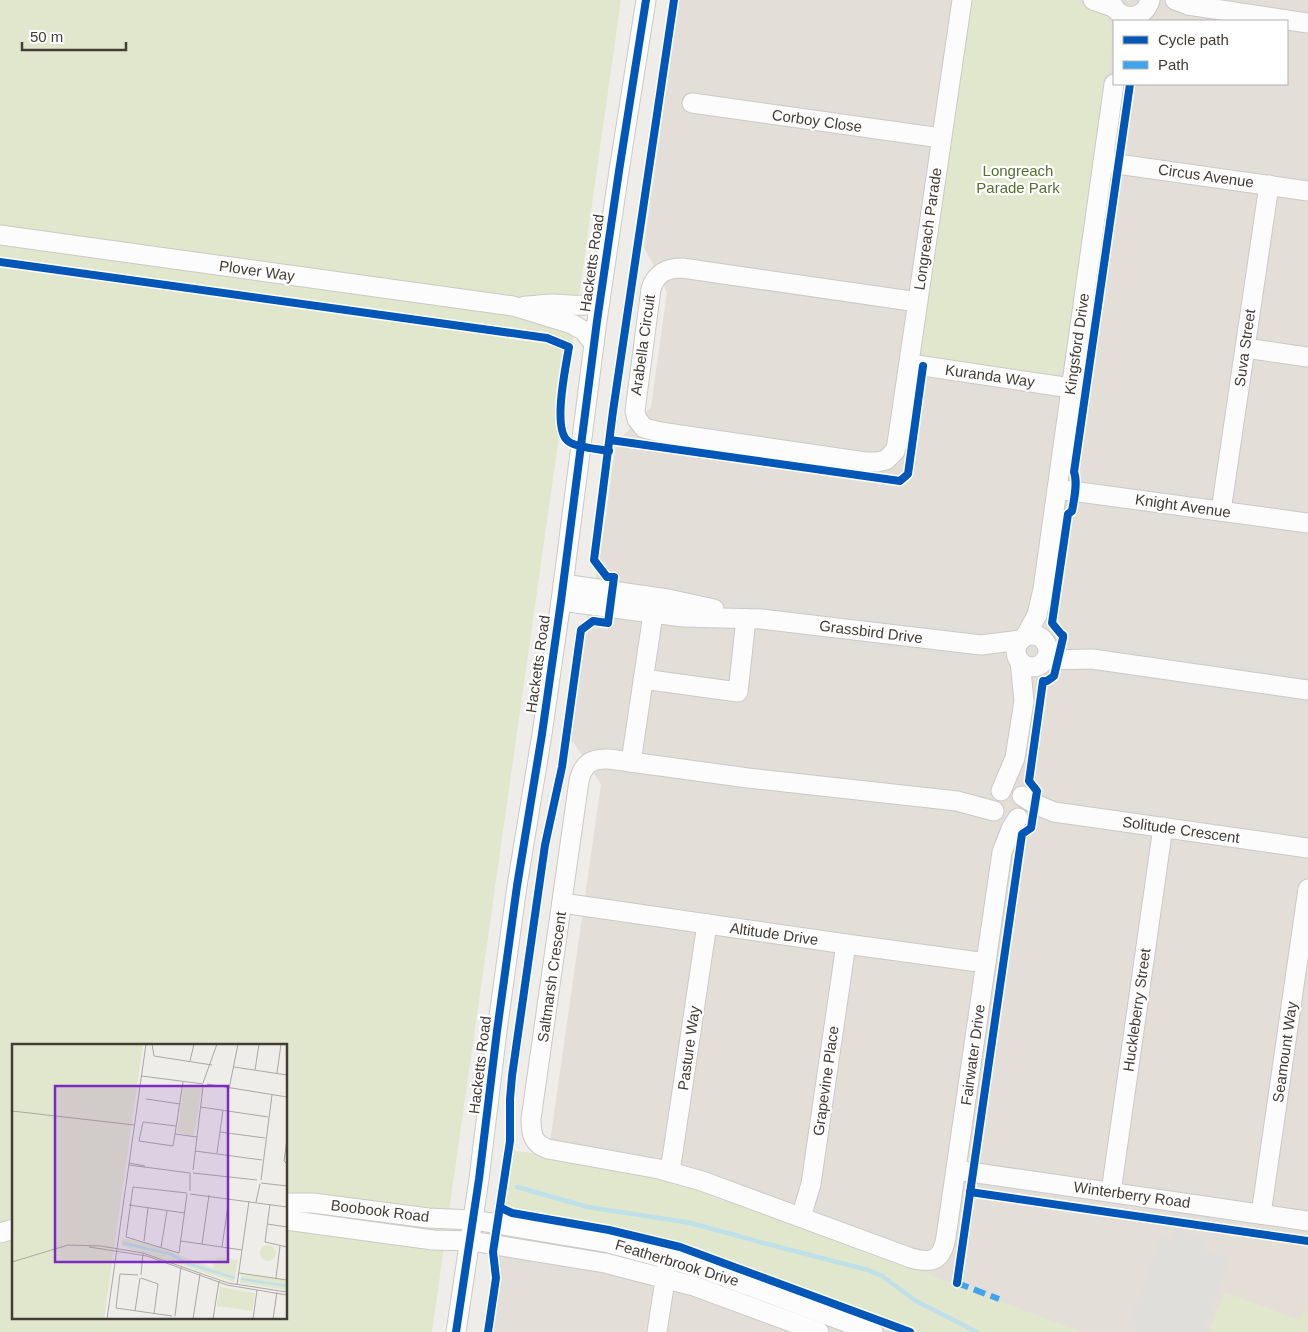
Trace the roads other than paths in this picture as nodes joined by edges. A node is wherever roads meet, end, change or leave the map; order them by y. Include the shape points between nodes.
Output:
1 (646, 0) edge
2 (962, 0) edge
3 (1093, 0) edge
4 (1181, 3) edge
5 (1114, 9) edge
6 (1142, 12) edge
7 (1308, 23) edge
8 (1114, 85) edge
9 (692, 103) dead end
10 (941, 138) junction
11 (1103, 162) junction
12 (1268, 185) junction
13 (1308, 190) edge
14 (0, 235) edge
15 (600, 300) junction
16 (918, 302) junction
17 (513, 306) junction
18 (594, 344) junction
19 (1245, 348) junction
20 (1308, 357) edge
21 (910, 364) junction
22 (1071, 388) junction
23 (891, 456) joint
24 (1057, 489) junction
25 (1222, 511) junction
26 (1308, 523) edge
27 (562, 593) junction
28 (653, 614) junction
29 (754, 619) junction
30 (1032, 650) junction
31 (643, 679) junction
32 (1308, 690) edge
33 (631, 762) junction
34 (1005, 800) junction
35 (1054, 812) junction
36 (1019, 817) junction
37 (1164, 827) junction
38 (1308, 848) edge
39 (1002, 852) junction
40 (1308, 889) edge
41 (562, 902) junction
42 (707, 924) junction
43 (846, 944) junction
44 (986, 963) junction
45 (956, 1170) junction
46 (670, 1172) junction
47 (1111, 1192) junction
48 (288, 1203) edge
49 (1261, 1214) junction
50 (801, 1216) junction
51 (288, 1220) edge
52 (474, 1220) junction
53 (1308, 1221) edge
54 (470, 1241) junction
55 (939, 1256) joint
56 (668, 1258) junction
57 (665, 1277) junction
58 (456, 1332) edge
59 (656, 1332) edge
60 (819, 1332) edge
61 (873, 1332) edge

1 - 15 street, Hacketts Road
2 - 10 street, Longreach Parade
3 - 5 street
4 - 6 street
4 - 7 street
5 - 6 street via 1127,16
8 - 11 street, Kingsford Drive
9 - 10 street, Corboy Close
10 - 16 street, Longreach Parade
11 - 12 street, Circus Avenue
11 - 22 street, Kingsford Drive
12 - 13 street, Circus Avenue
12 - 19 street, Suva Street
14 - 17 street, Plover Way
15 - 17 street, Plover Way via 586,305
15 - 18 street, Hacketts Road
16 - 21 street, Longreach Parade
16 - 23 street, Arabella Circuit via 682,268 664,271 656,278 652,289 635,404 636,415 644,428 865,462 882,462
17 - 18 street, Plover Way via 572,324 584,331
18 - 27 street, Hacketts Road
19 - 20 street
19 - 25 street, Suva Street
21 - 22 street, Kuranda Way
21 - 23 street, Longreach Parade via 897,444
22 - 24 street, Kingsford Drive
24 - 25 street, Knight Avenue
24 - 30 street, Kingsford Drive
25 - 26 street, Knight Avenue
27 - 28 street, Grassbird Drive
27 - 29 street, Grassbird Drive via 668,599
27 - 52 street, Hacketts Road via 516,895
28 - 29 street, Grassbird Drive
28 - 31 street
29 - 30 street, Grassbird Drive
29 - 31 street via 747,693
30 - 32 street, Grassbird Drive
30 - 34 street
31 - 33 street
33 - 34 street, Saltmarsh Crescent via 957,800
33 - 41 street, Saltmarsh Crescent via 596,759 588,762 582,770
34 - 35 street, Solitude Crescent via 1034,804
34 - 36 street, Solitude Crescent via 1005,820
34 - 39 street, Fairwater Drive via 1000,824
35 - 36 street, Solitude Crescent
35 - 37 street, Solitude Crescent
36 - 39 street, Fairwater Drive
37 - 38 street, Solitude Crescent
37 - 47 street, Huckleberry Street
39 - 44 street, Fairwater Drive
40 - 49 street, Seamount Way
41 - 42 street, Altitude Drive
41 - 46 street, Saltmarsh Crescent via 531,1119 532,1137 548,1149
42 - 43 street, Altitude Drive
42 - 46 street, Pasture Way
43 - 44 street, Altitude Drive
43 - 50 street, Grapevine Place via 811,1184
44 - 45 street, Fairwater Drive
45 - 47 street, Winterberry Road
45 - 55 street, Fairwater Drive via 945,1244
46 - 50 street, Saltmarsh Crescent
47 - 49 street, Winterberry Road
48 - 52 street, Boobook Road
49 - 53 street, Winterberry Road
50 - 55 street, Saltmarsh Crescent via 911,1258 930,1261
51 - 54 street, Boobook Road via 433,1240
52 - 54 street, Hacketts Road
52 - 56 street, Featherbrook Drive via 609,1243
54 - 57 street, Featherbrook Drive via 577,1257
54 - 58 street, Hacketts Road
56 - 57 street
56 - 61 street, Featherbrook Drive
57 - 59 street
57 - 60 street, Featherbrook Drive

